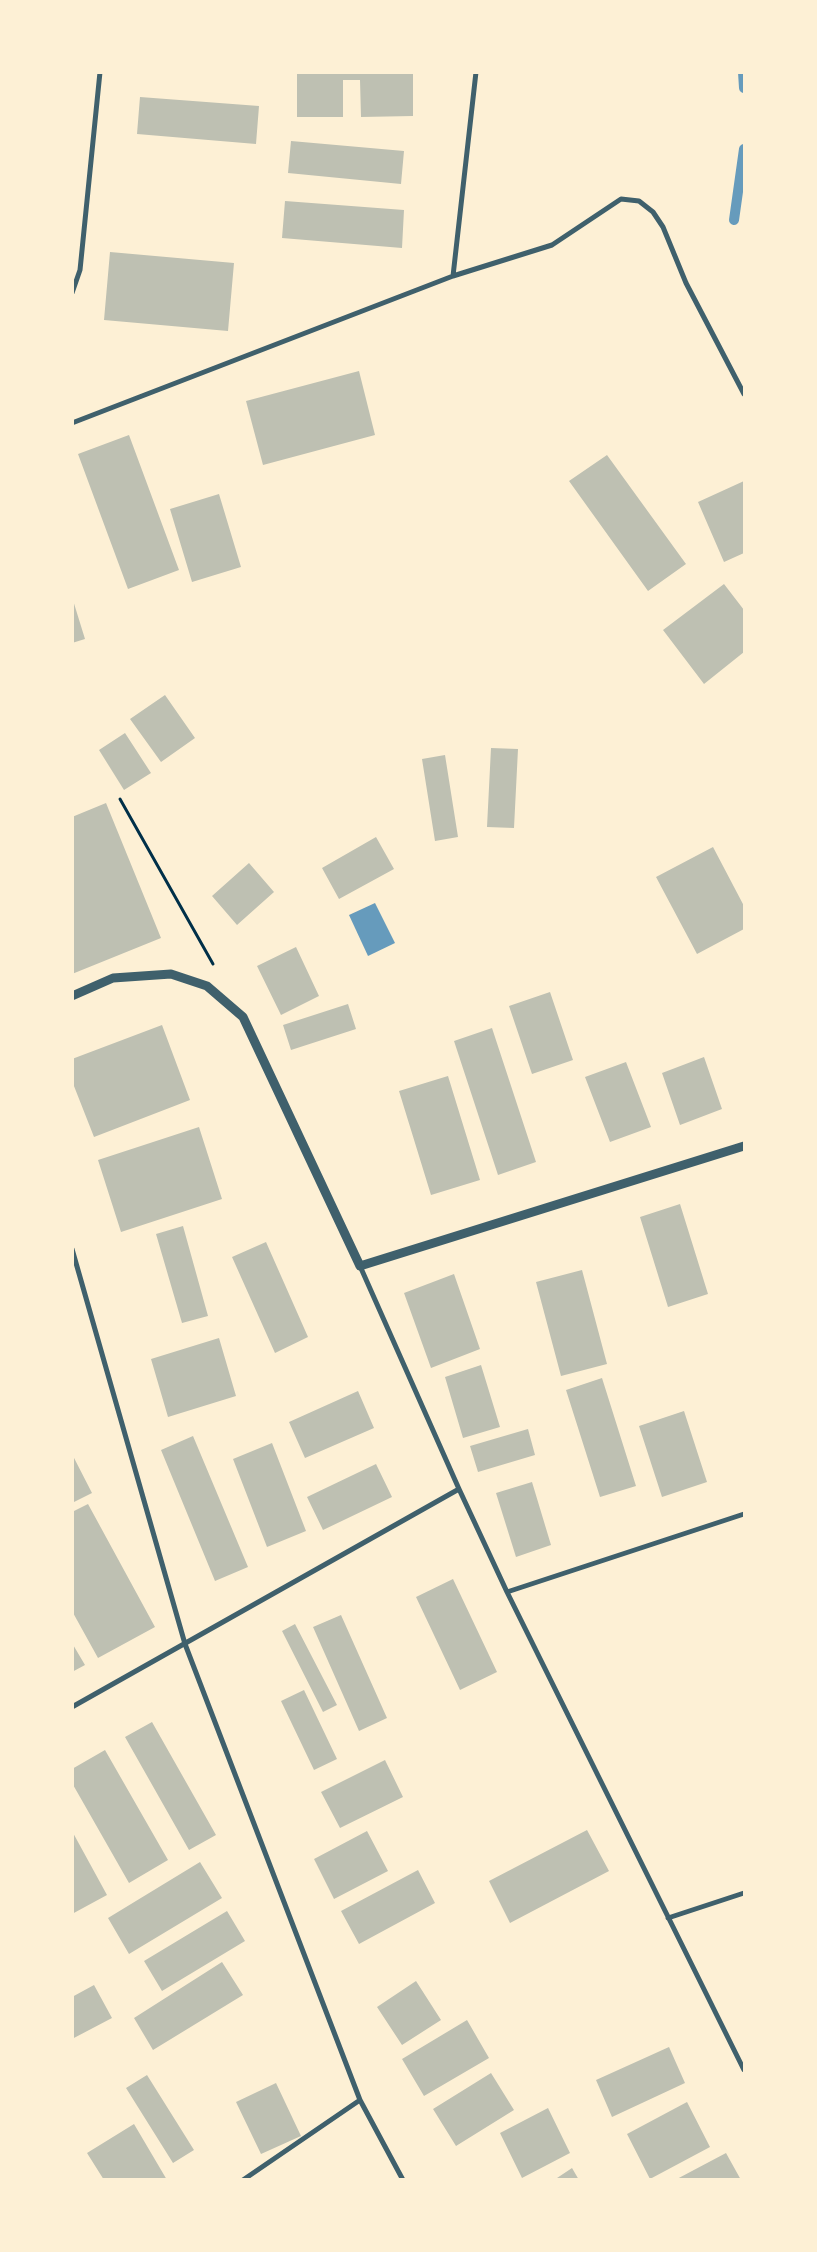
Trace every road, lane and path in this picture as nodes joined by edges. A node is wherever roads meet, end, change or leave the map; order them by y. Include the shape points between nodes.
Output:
1 (100, 72) edge
2 (476, 72) edge
3 (452, 276) junction
4 (72, 293) edge
5 (744, 394) edge
6 (72, 424) edge
7 (120, 799) dead end
8 (215, 967) dead end
9 (72, 996) edge
10 (744, 1146) edge
11 (72, 1248) edge
12 (360, 1266) junction
13 (459, 1489) junction
14 (744, 1514) edge
15 (507, 1592) junction
16 (185, 1644) junction
17 (72, 1707) edge
18 (744, 1894) edge
19 (668, 1918) junction
20 (744, 2070) edge
21 (360, 2100) junction
22 (243, 2180) edge
23 (403, 2180) edge

1 - 4 street via 80,270
2 - 3 street
3 - 5 street via 552,244 621,199 639,201 653,212 663,227 686,283
3 - 6 street
7 - 8 path
9 - 12 street via 113,978 171,974 207,986 243,1017
10 - 12 street
11 - 16 street
12 - 13 street
13 - 15 street
13 - 16 street
14 - 15 street
15 - 19 street
16 - 17 street
16 - 21 street
18 - 19 street
19 - 20 street
21 - 22 street
21 - 23 street

